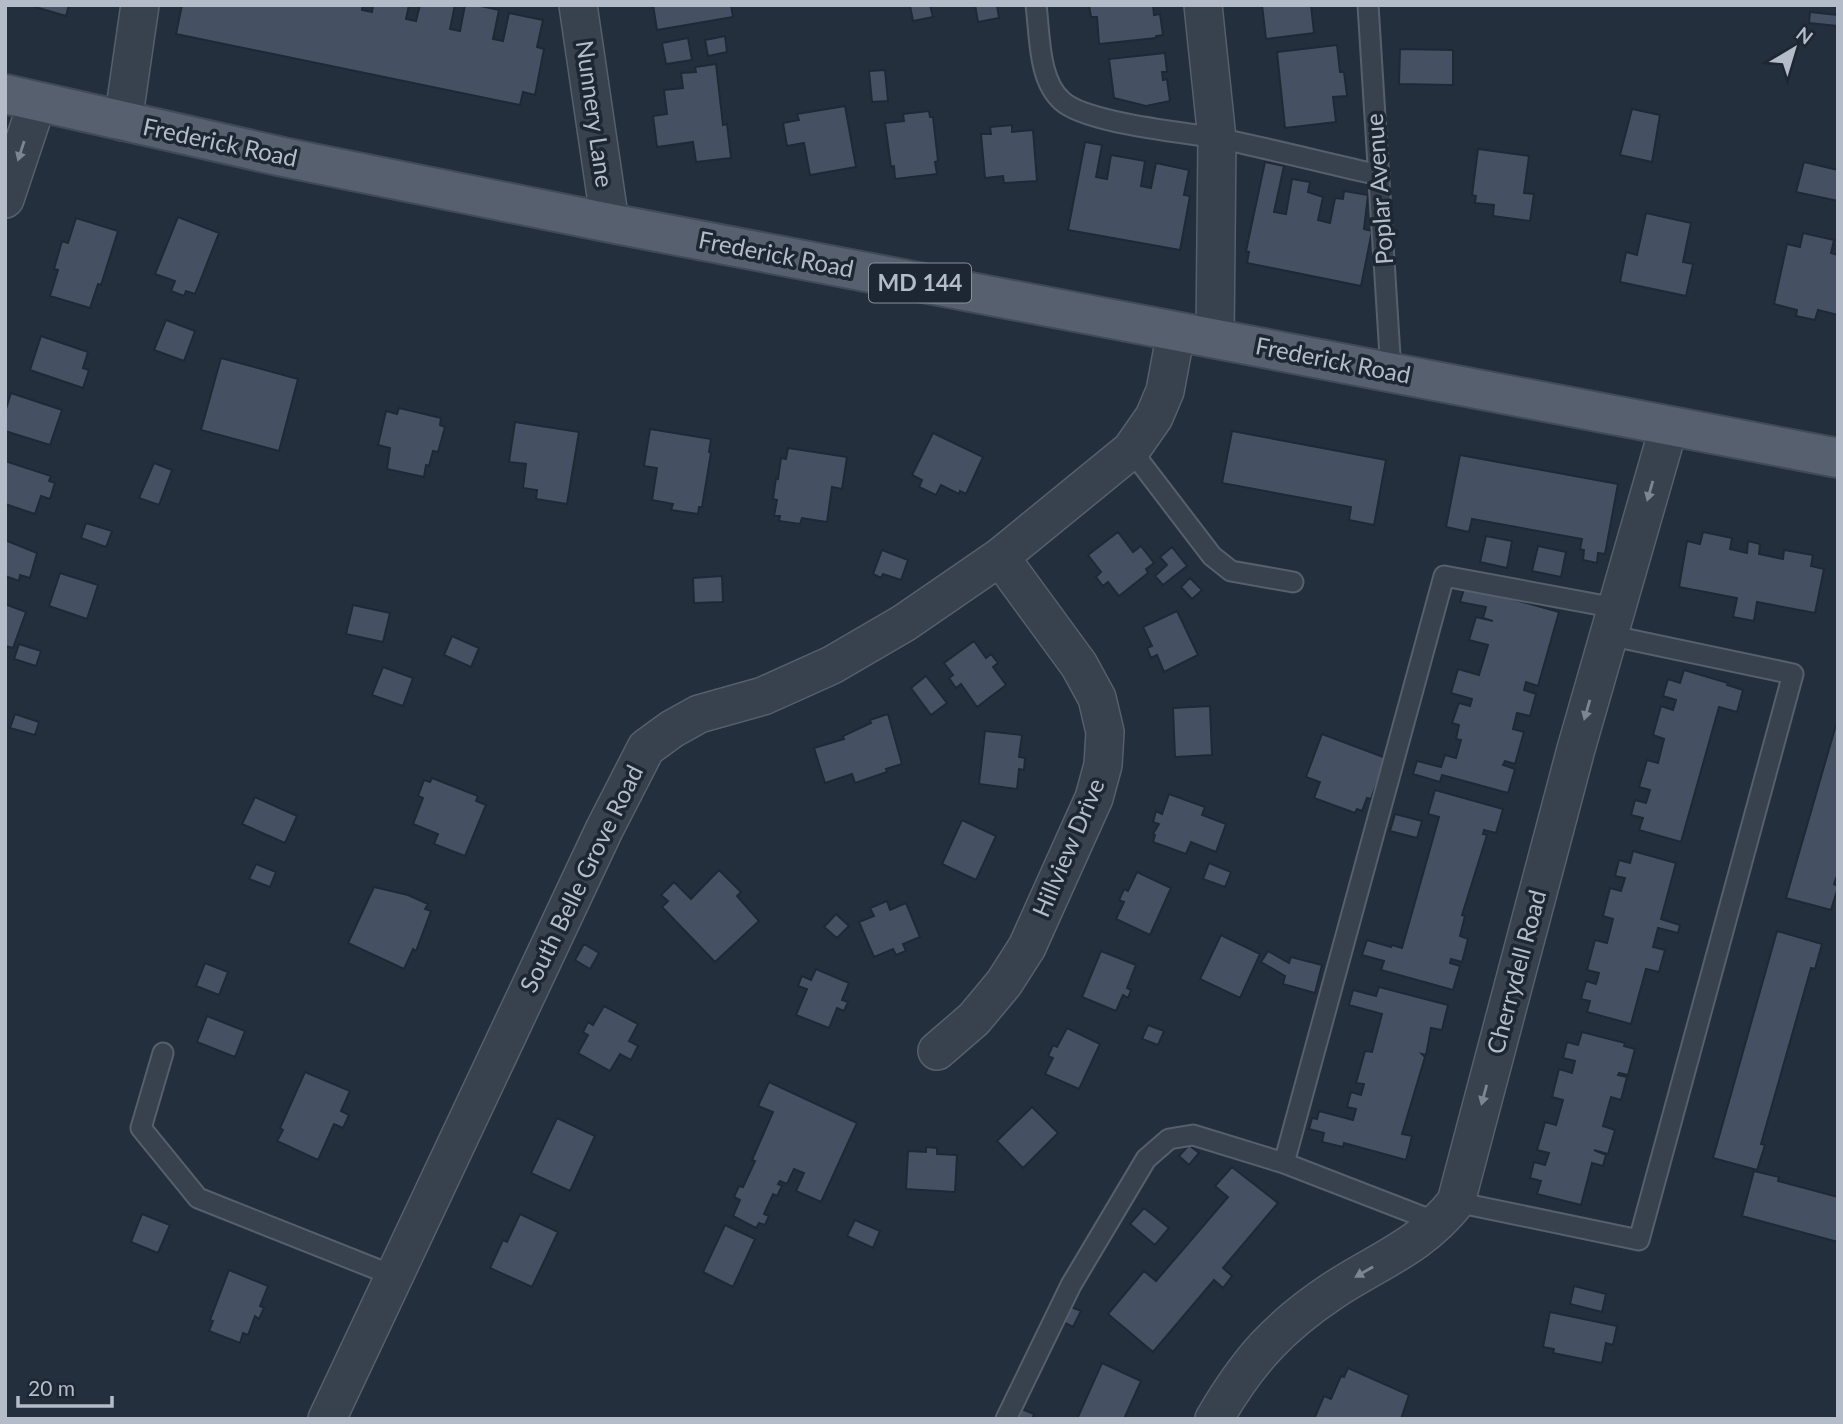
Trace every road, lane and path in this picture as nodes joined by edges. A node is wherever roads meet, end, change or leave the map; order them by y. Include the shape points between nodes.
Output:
1 (140, 5) edge
2 (578, 5) edge
3 (1036, 5) edge
4 (1203, 5) edge
5 (1368, 5) edge
6 (21, 99) edge
7 (123, 122) junction
8 (1217, 139) junction
9 (1379, 175) junction
10 (5, 200) edge
11 (610, 223) junction
12 (1176, 332) junction
13 (1215, 339) junction
14 (1391, 372) junction
15 (1669, 426) junction
16 (1131, 450) junction
17 (1838, 458) edge
18 (1000, 557) junction
19 (1293, 582) dead end
20 (1612, 622) junction
21 (937, 1051) dead end
22 (163, 1053) dead end
23 (1284, 1163) junction
24 (1448, 1212) junction
25 (394, 1276) junction
26 (327, 1419) edge
27 (1006, 1419) edge
28 (1214, 1419) edge

1 - 7 street
2 - 11 street, Nunnery Lane
3 - 8 lane via 1044,69 1062,102 1104,118
4 - 8 street
5 - 9 lane, Poplar Avenue
6 - 7 main road, Frederick Road / MD 144
6 -> 10 street
7 - 11 main road, Frederick Road / MD 144
8 - 9 lane
8 - 13 street
9 - 14 lane, Poplar Avenue
11 - 12 main road, Frederick Road / MD 144
12 - 13 main road, Frederick Road / MD 144
12 - 16 street, South Belle Grove Road via 1165,391
13 - 14 main road, Frederick Road / MD 144
14 - 15 main road, Frederick Road / MD 144
15 - 17 main road, Frederick Road / MD 144
15 -> 20 street, Cherrydell Road
16 - 18 street, South Belle Grove Road
16 - 19 lane via 1212,556 1231,571
18 - 21 street, Hillview Drive via 1079,665 1097,698 1105,732 1104,765 1094,798 1027,947 974,1020
18 - 25 street, South Belle Grove Road via 904,623 832,665 763,696 699,713 646,748
20 - 23 lane via 1444,576
20 -> 24 street, Cherrydell Road
20 - 24 lane via 1793,674 1639,1240
22 - 25 lane via 141,1128 198,1198
23 - 24 lane
23 - 27 lane via 1193,1135 1169,1139 1146,1159 1071,1285
24 -> 28 street via 1415,1242 1292,1320 1243,1372
25 - 26 street, South Belle Grove Road

